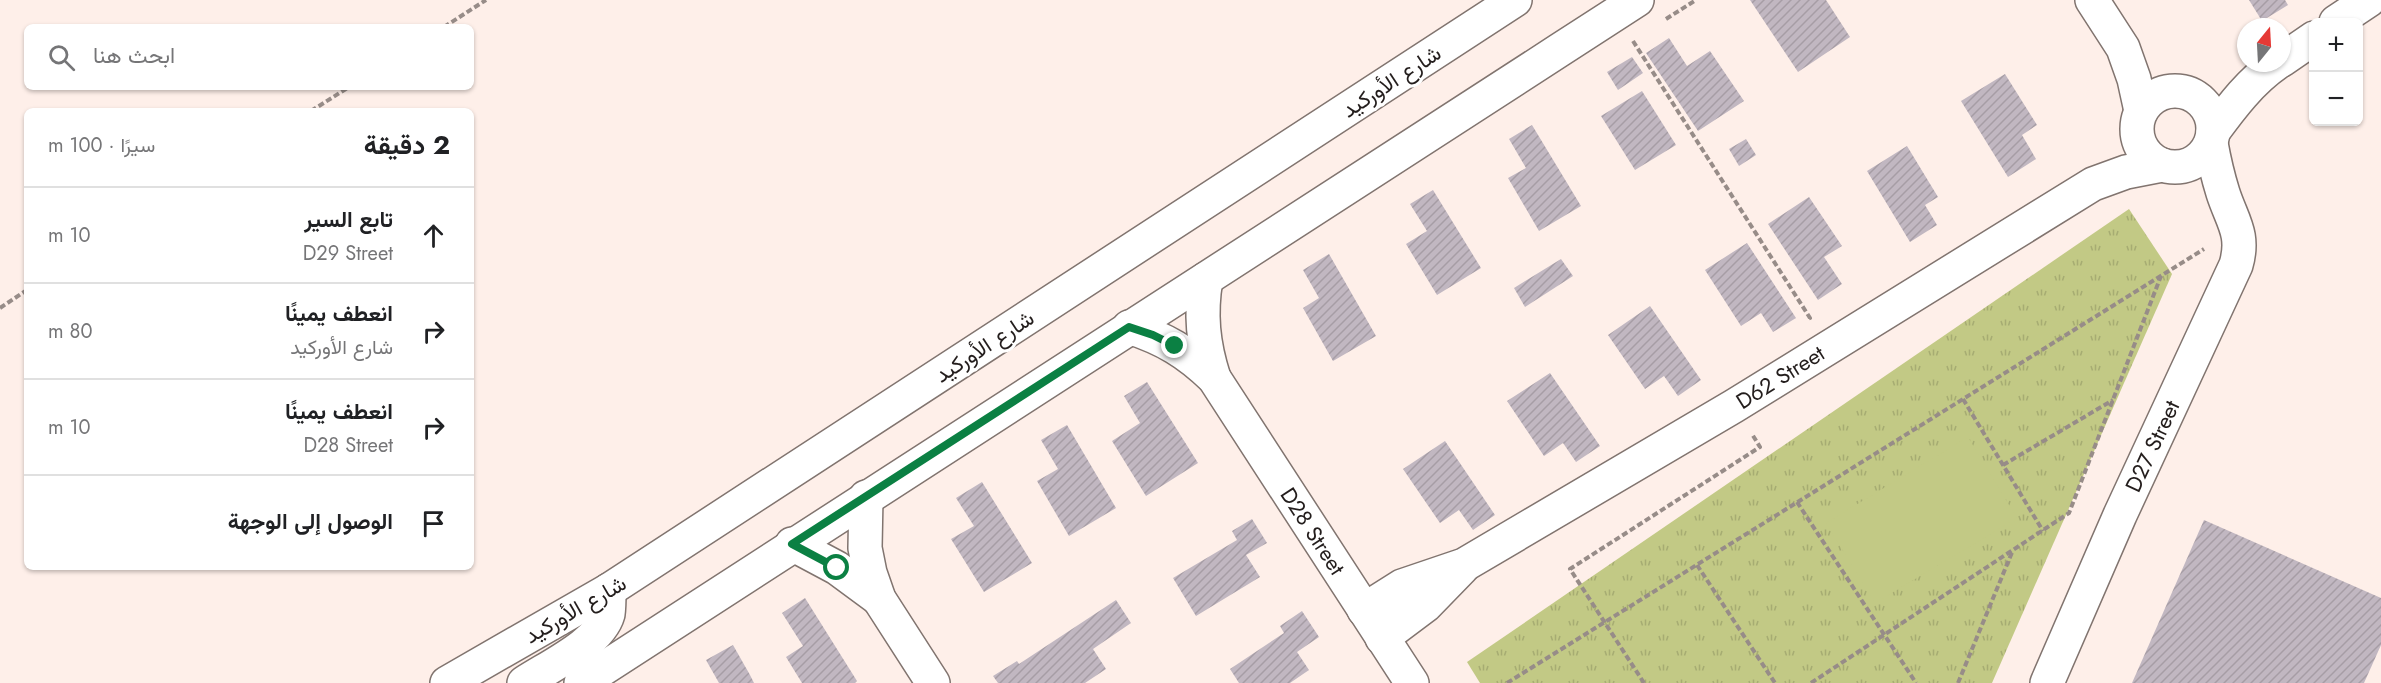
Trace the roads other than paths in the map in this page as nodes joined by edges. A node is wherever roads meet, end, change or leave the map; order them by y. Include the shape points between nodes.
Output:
1 (1515, 0) edge
2 (1637, 0) edge
3 (2092, 0) edge
4 (2369, 0) edge
5 (2342, 18) edge
6 (2309, 41) edge
7 (2123, 48) junction
8 (2291, 53) edge
9 (2250, 72) edge
10 (2267, 72) edge
11 (2181, 92) junction
12 (2139, 119) junction
13 (2212, 137) junction
14 (2167, 166) junction
15 (2093, 184) junction
16 (2233, 218) junction
17 (1206, 279) junction
18 (1129, 327) junction
19 (1214, 378) junction
20 (866, 497) junction
21 (792, 544) junction
22 (1464, 565) junction
23 (609, 590) junction
24 (879, 599) junction
25 (1364, 610) junction
26 (1382, 638) junction
27 (447, 683) edge
28 (524, 683) edge
29 (581, 683) edge
30 (933, 683) edge
31 (1412, 683) edge
32 (2047, 683) edge

1 - 23 street, شارع الأوركيد
2 - 17 street
3 - 7 street
4 - 5 street
6 - 8 street
7 - 11 street
7 - 12 street via 2134,79
9 - 11 street
10 - 13 street via 2237,101
11 - 12 street via 2154,97
11 - 13 street via 2200,100 2208,109
12 - 14 street via 2138,139 2143,150 2151,159
12 - 15 street, D62 Street via 2117,157
13 - 14 street via 2200,159 2182,166
13 - 16 street, D27 Street
14 - 15 street, D62 Street via 2127,172
14 - 16 street
15 - 22 street, D62 Street via 1734,406
16 - 32 street, D27 Street via 2240,253 2236,265
17 - 18 street
17 - 19 street, D28 Street via 1202,329
18 - 19 street, D28 Street via 1175,346
18 - 20 street
19 - 25 street, D28 Street
20 - 21 street
20 - 24 street via 865,548
21 - 24 street via 837,568
21 - 29 street
22 - 25 street, D62 Street via 1409,583
22 - 26 street, D62 Street via 1426,605
23 - 27 street, شارع الأوركيد
23 - 28 street via 608,614 590,640
24 - 30 street
25 - 26 street, D28 Street
26 - 31 street, D28 Street

